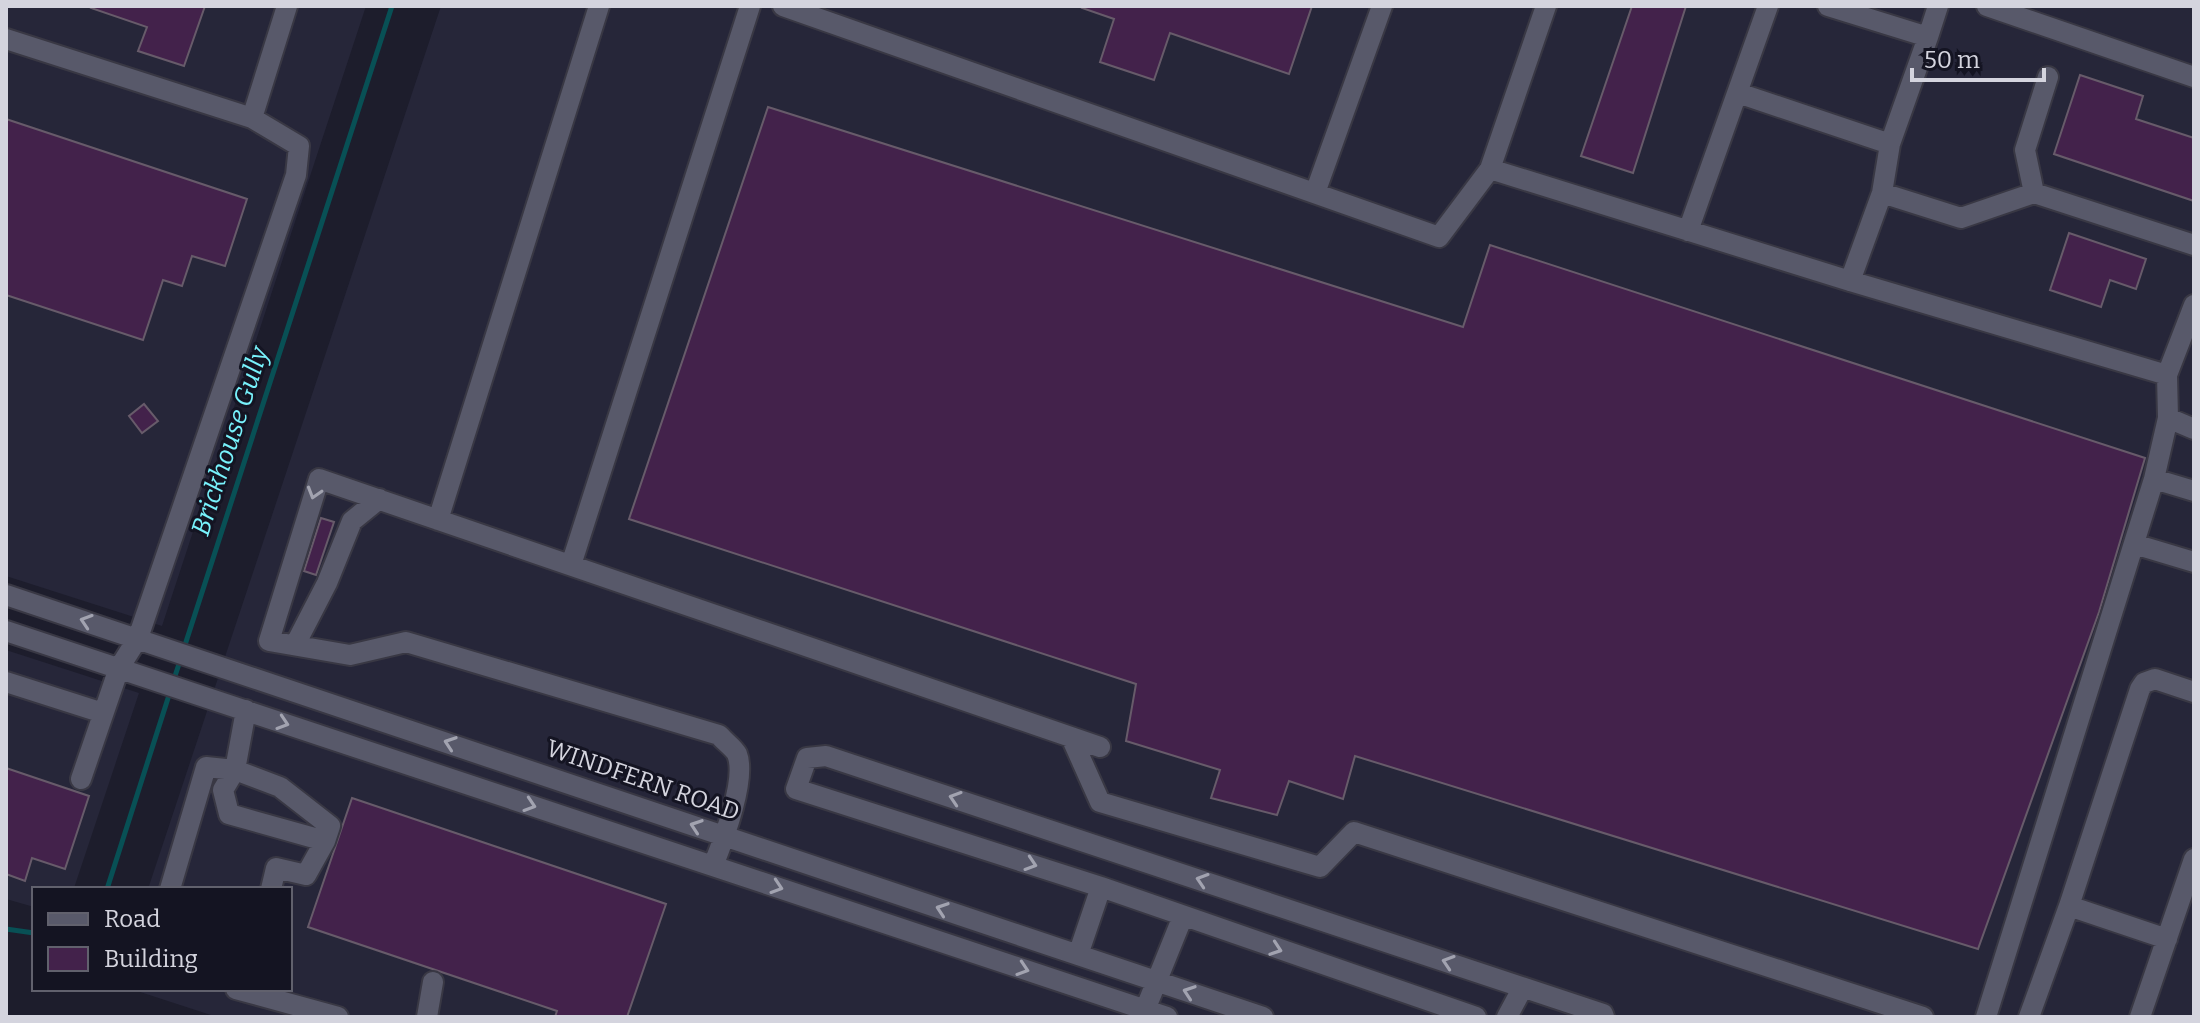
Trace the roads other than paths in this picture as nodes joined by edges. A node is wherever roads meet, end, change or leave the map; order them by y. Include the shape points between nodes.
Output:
1 (287, 6) edge
2 (599, 6) edge
3 (750, 6) edge
4 (783, 6) edge
5 (1382, 6) edge
6 (1546, 6) edge
7 (1768, 6) edge
8 (1828, 6) edge
9 (1938, 6) edge
10 (1987, 6) edge
11 (1928, 37) junction
12 (6, 39) edge
13 (2048, 77) dead end
14 (2194, 77) edge
15 (1738, 93) junction
16 (252, 118) junction
17 (1890, 144) junction
18 (1490, 169) junction
19 (1315, 193) junction
20 (1882, 193) junction
21 (2034, 193) junction
22 (1688, 231) junction
23 (2194, 245) edge
24 (1850, 281) junction
25 (2194, 305) edge
26 (2167, 375) junction
27 (2168, 418) junction
28 (2194, 429) edge
29 (2154, 479) junction
30 (2194, 491) edge
31 (379, 499) junction
32 (438, 520) junction
33 (2134, 544) junction
34 (2194, 562) edge
35 (571, 565) junction
36 (6, 595) edge
37 (6, 631) edge
38 (138, 638) junction
39 (295, 645) junction
40 (119, 668) junction
41 (6, 682) edge
42 (2194, 692) edge
43 (246, 710) junction
44 (103, 713) junction
45 (1071, 737) junction
46 (1100, 747) dead end
47 (235, 770) junction
48 (81, 779) dead end
49 (725, 836) junction
50 (325, 841) junction
51 (2194, 859) edge
52 (713, 866) junction
53 (171, 887) edge
54 (271, 887) edge
55 (1101, 887) junction
56 (2069, 906) junction
57 (1183, 916) junction
58 (2167, 939) junction
59 (1078, 955) junction
60 (1156, 981) junction
61 (433, 982) dead end
62 (1522, 989) junction
63 (262, 993) edge
64 (1547, 1007) edge
65 (1145, 1010) junction
66 (338, 1017) edge
67 (427, 1017) edge
68 (1167, 1017) edge
69 (1263, 1017) edge
70 (1476, 1017) edge
71 (1507, 1017) edge
72 (1604, 1017) edge
73 (1923, 1017) edge
74 (1986, 1017) edge
75 (2029, 1017) edge
76 (2140, 1017) edge

1 - 16 street
2 - 32 street
3 - 35 street
4 - 19 street
5 - 19 street
6 - 18 street
7 - 15 street
8 - 11 street
9 - 11 street
10 - 14 street
11 - 17 street
12 - 16 street
13 - 21 street via 2025,150
15 - 17 street
15 - 22 street
16 - 38 street via 299,146 296,175
17 - 20 street
18 - 19 street via 1439,237
18 - 22 street
20 - 21 street via 1961,218
20 - 24 street
21 - 23 street
22 - 24 street
24 - 26 street
25 - 26 street
26 - 27 street
27 - 28 street
27 - 29 street
29 - 30 street
29 - 33 street
31 - 32 street
31 - 39 street via 352,521
31 -> 39 street via 319,479 269,641
32 - 35 street
33 - 34 street
33 - 74 street
35 - 45 street
38 -> 36 street, WINDFERN ROAD
37 - 40 street
38 - 40 street
49 -> 38 street, WINDFERN ROAD
39 - 49 street via 350,655 406,642 719,735 737,754 739,781
40 - 43 street
40 - 44 street
41 - 44 street
42 - 56 street via 2155,679 2140,689
43 - 47 street
43 -> 52 street
44 - 48 street
45 - 46 street
45 - 73 street via 1100,802 1320,867 1354,832
47 - 50 street via 293,796 330,826
47 - 50 street via 223,790 229,814
47 - 53 street via 206,767
49 - 52 street
59 -> 49 street, WINDFERN ROAD
50 - 54 street via 306,875 276,868
51 - 58 street
52 -> 65 street
55 - 57 street
55 - 59 street
62 -> 55 street via 841,760 807,758 796,789
56 - 58 street
56 - 75 street
57 - 60 street
57 -> 70 street
58 - 76 street
59 - 60 street, WINDFERN ROAD
60 - 65 street
69 -> 60 street, WINDFERN ROAD
61 - 67 street
62 - 64 street
62 - 71 street
63 - 66 street
64 - 72 street
65 - 68 street

